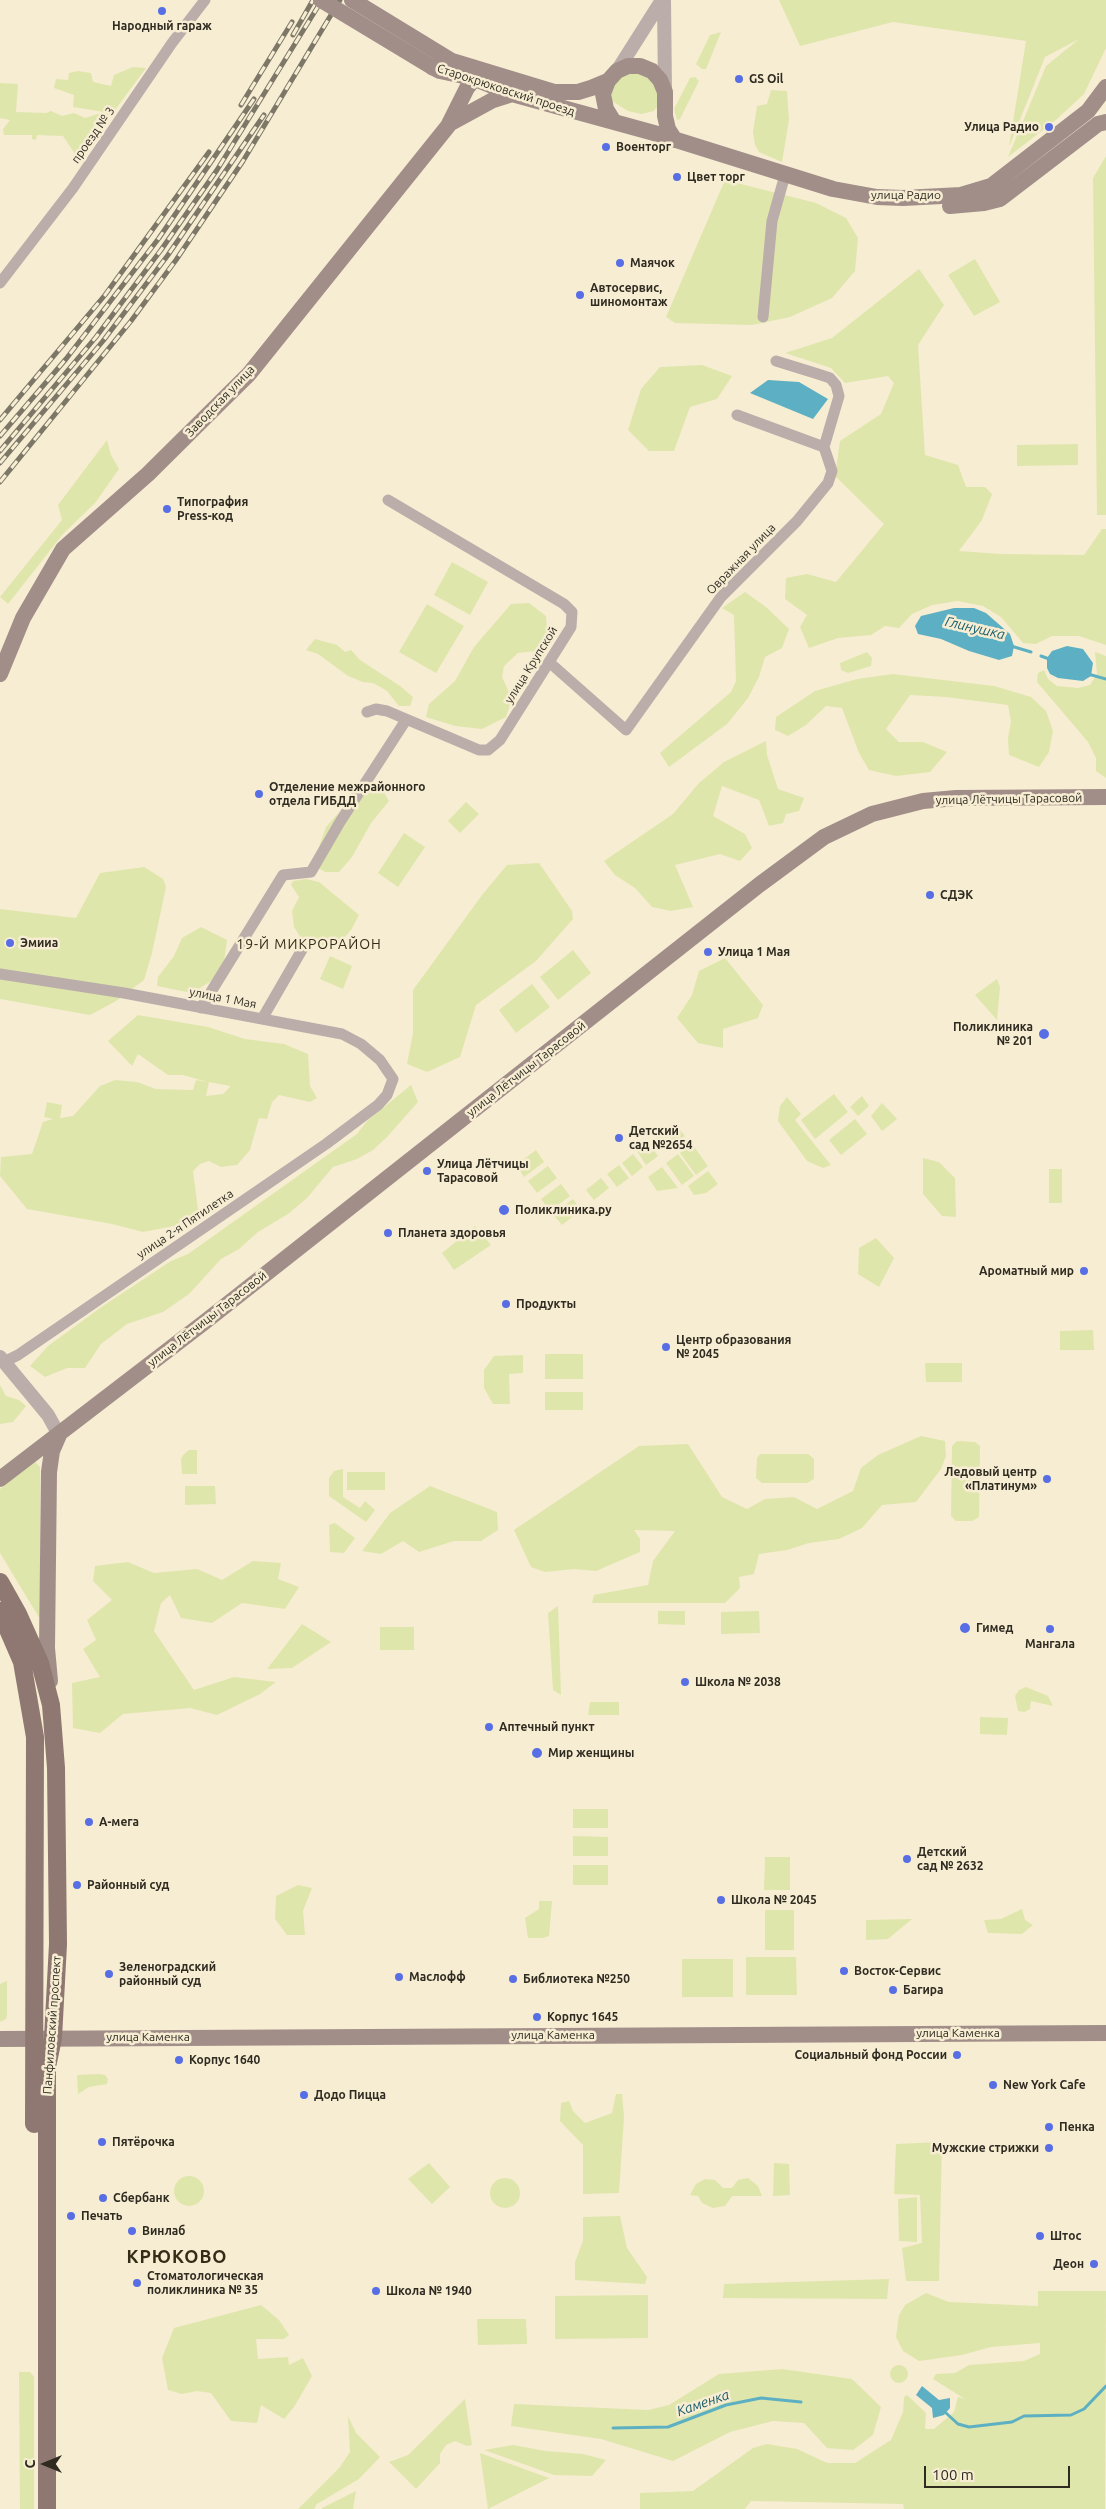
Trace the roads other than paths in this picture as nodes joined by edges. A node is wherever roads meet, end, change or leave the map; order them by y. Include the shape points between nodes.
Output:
1 (205, 0) edge
2 (321, 0) edge
3 (352, 0) edge
4 (663, 0) edge
5 (438, 64) junction
6 (478, 74) junction
7 (612, 76) junction
8 (1106, 87) edge
9 (512, 94) junction
10 (665, 95) junction
11 (614, 122) junction
12 (1106, 122) edge
13 (448, 126) junction
14 (635, 128) junction
15 (675, 140) junction
16 (785, 175) junction
17 (855, 194) junction
18 (0, 283) edge
19 (763, 317) dead end
20 (776, 361) dead end
21 (736, 416) dead end
22 (824, 447) junction
23 (388, 500) dead end
24 (549, 662) junction
25 (0, 674) edge
26 (367, 712) dead end
27 (406, 720) junction
28 (1106, 798) edge
29 (303, 948) dead end
30 (0, 974) edge
31 (201, 1008) junction
32 (262, 1019) junction
33 (378, 1104) joint
34 (2, 1360) edge
35 (59, 1435) junction
36 (0, 1479) edge
37 (0, 1582) edge
38 (0, 1611) edge
39 (51, 1705) junction
40 (1106, 2032) edge
41 (34, 2038) junction
42 (52, 2038) junction
43 (0, 2039) edge
44 (41, 2343) junction
45 (37, 2509) edge
46 (47, 2509) edge

1 - 18 street, проезд № 3 via 73,188
2 - 5 main road, Старокрюковский проезд, bridge
3 - 5 main road, Старокрюковский проезд
4 - 7 street
4 - 10 street
5 - 6 main road, Старокрюковский проезд via 452,61
5 - 13 main road via 452,90
6 - 7 main road via 554,92 578,92
6 - 9 main road, Старокрюковский проезд
6 - 13 main road
7 - 10 main road via 628,66 646,69 660,80
7 - 11 main road via 603,94 606,109
8 - 17 main road, улица Радио via 1088,111 999,181 982,190 924,197
9 - 11 main road, Старокрюковский проезд
9 - 13 main road via 493,100
10 - 14 main road via 660,113 649,124
10 - 15 main road via 668,129
11 - 14 main road, Старокрюковский проезд
12 - 17 main road via 1098,124 1000,198 984,203 907,208
13 - 25 main road, Заводская улица via 248,374 148,474 63,549 23,618
14 - 15 main road, Старокрюковский проезд
15 - 16 main road, улица Радио
16 - 17 main road, улица Радио
16 - 19 street via 772,221
20 - 22 street via 830,378 836,385 838,396
21 - 22 street
22 - 24 street, Овражная улица via 832,471 828,483 797,521 725,592 626,730
23 - 24 street, улица Крупской via 564,604 572,612 571,627
24 - 27 street, улица Крупской via 500,740 488,750 478,750
26 - 27 street, улица Крупской via 376,709
27 - 31 street via 311,872 283,875
28 - 35 main road, улица Лётчицы Тарасовой via 923,801 872,814 824,837 758,885
29 - 32 street
30 - 31 street, улица 1 Мая
31 - 32 street, улица 1 Мая
32 - 33 street, улица 1 Мая via 342,1034 361,1044 380,1060 393,1079 388,1094
33 - 34 street, улица 2-я Пятилетка via 258,1191 18,1355
34 - 35 street via 48,1415
35 - 36 main road, улица Лётчицы Тарасовой
35 - 39 main road via 50,1460 49,1481 47,1648
37 - 39 main road, Панфиловский проспект via 40,1663
38 - 41 main road, Панфиловский проспект via 22,1662 35,1737
39 - 42 main road, Панфиловский проспект via 56,1768 58,1915
40 - 42 main road, улица Каменка
41 - 42 main road, улица Каменка
41 - 43 main road, улица Каменка
41 - 44 main road, Панфиловский проспект
42 - 44 main road, Панфиловский проспект via 46,2067
44 - 45 main road, Панфиловский проспект
44 - 46 main road, Панфиловский проспект

